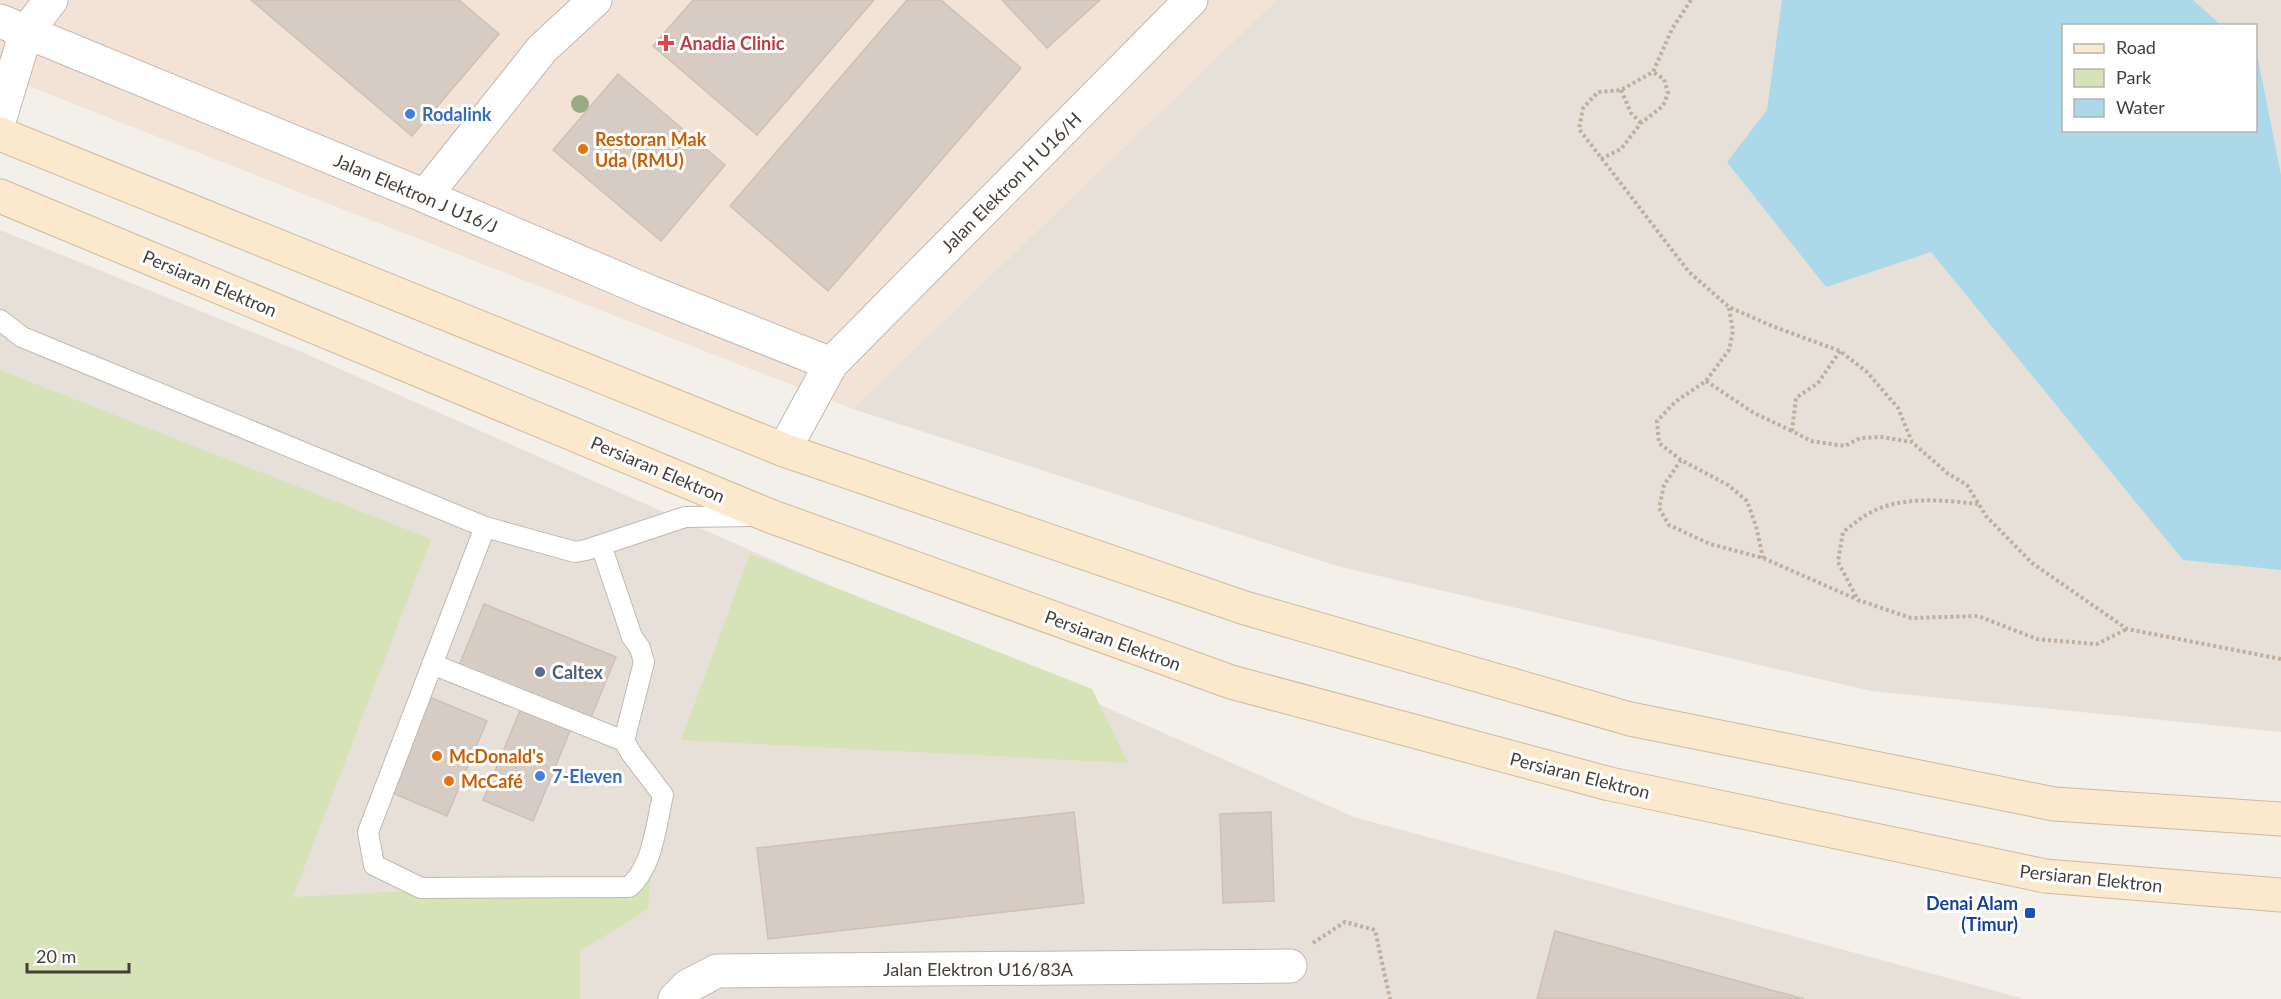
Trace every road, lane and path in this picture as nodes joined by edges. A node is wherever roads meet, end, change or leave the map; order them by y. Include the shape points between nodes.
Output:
1 (51, 0) edge
2 (595, 0) edge
3 (1191, 0) edge
4 (1692, 0) edge
5 (13, 26) edge
6 (1653, 72) junction
7 (1622, 90) junction
8 (0, 118) edge
9 (1641, 123) junction
10 (0, 134) edge
11 (1601, 159) junction
12 (0, 196) edge
13 (425, 196) junction
14 (1729, 307) junction
15 (0, 320) edge
16 (1840, 351) junction
17 (831, 364) junction
18 (1706, 381) junction
19 (1791, 431) junction
20 (1912, 442) junction
21 (784, 450) junction
22 (1681, 460) junction
23 (1978, 504) junction
24 (770, 516) junction
25 (485, 527) junction
26 (601, 545) junction
27 (1763, 558) junction
28 (1858, 600) junction
29 (2127, 629) junction
30 (2281, 659) edge
31 (432, 664) junction
32 (624, 741) junction
33 (2281, 819) edge
34 (2281, 895) edge
35 (1290, 966) joint
36 (675, 999) edge
37 (1390, 999) edge

1 - 5 street
2 - 13 street via 542,49
3 - 17 street, Jalan Elektron H U16/H
4 - 6 path via 1672,29
5 - 8 street
5 - 13 street, Jalan Elektron J U16/J
6 - 7 path
6 - 9 path via 1664,79 1668,93 1663,106
7 - 9 path via 1631,113
7 - 11 path via 1598,92 1583,108 1579,129
9 - 11 path via 1621,149
10 - 21 main road
11 - 14 path via 1689,272
12 - 24 main road, Persiaran Elektron
13 - 17 street, Jalan Elektron J U16/J
14 - 16 path
14 - 18 path via 1733,331 1729,350
15 - 25 lane via 22,337
16 - 19 path via 1818,384 1796,398
16 - 20 path via 1867,372 1898,408
17 - 21 street, Jalan Elektron H U16/H
18 - 19 path via 1754,413
18 - 22 path via 1656,421 1659,443
19 - 20 path via 1811,441 1845,446 1860,438
20 - 23 path via 1967,485
21 - 33 main road via 1245,608 1630,719 2054,804
22 - 27 path via 1728,485 1747,501
22 - 27 path via 1664,485 1659,508 1670,525 1710,544
23 - 28 path via 1937,499 1892,504 1868,514 1844,532 1838,562
23 - 29 path via 2032,563
24 - 26 lane via 686,517
24 - 34 main road, Persiaran Elektron via 1231,682 1610,784 2045,876
25 - 26 lane via 575,552
25 - 31 lane
26 - 32 lane via 644,662
27 - 28 path
28 - 29 path via 1911,618 1978,616 2037,639 2097,644
29 - 30 path
31 - 32 lane
31 - 32 lane via 368,832 374,864 421,888 629,887 639,879 648,858 663,795
35 - 36 street, Jalan Elektron U16/83A via 717,971 688,986
35 - 37 path via 1345,922 1375,930

